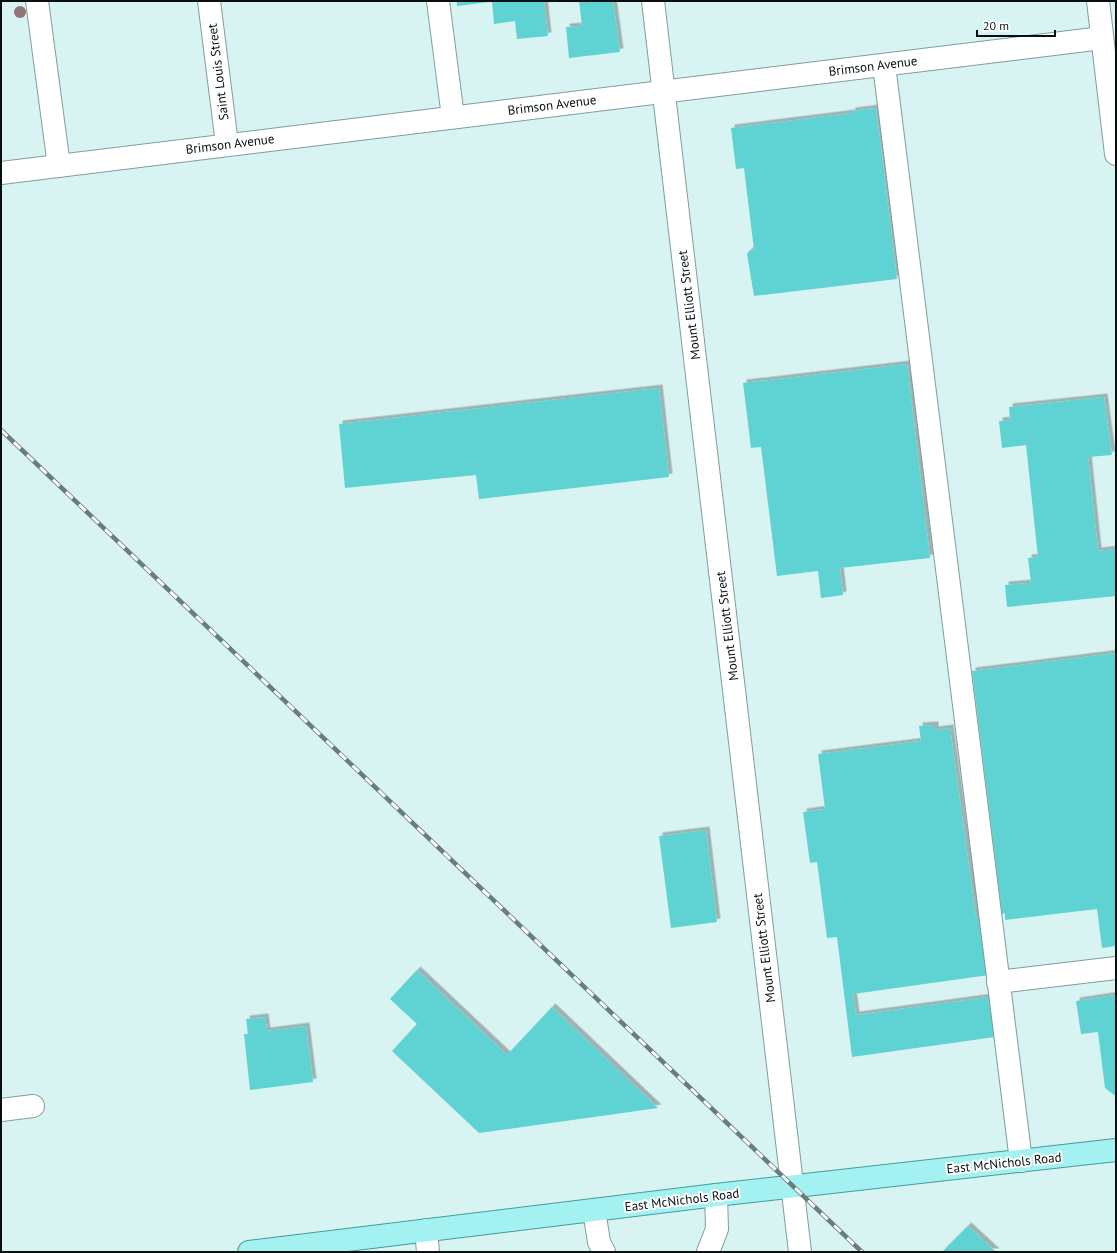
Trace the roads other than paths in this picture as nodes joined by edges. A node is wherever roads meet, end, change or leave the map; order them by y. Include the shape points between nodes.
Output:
1 (37, 1) edge
2 (210, 1) edge
3 (438, 1) edge
4 (653, 1) edge
5 (1098, 1) edge
6 (1102, 38) junction
7 (884, 65) junction
8 (664, 92) junction
9 (453, 117) junction
10 (226, 144) junction
11 (1116, 154) edge
12 (59, 166) junction
13 (1, 173) edge
14 (1116, 968) edge
15 (998, 982) junction
16 (33, 1106) dead end
17 (1, 1110) edge
18 (1116, 1150) edge
19 (1021, 1161) junction
20 (792, 1186) junction
21 (716, 1195) junction
22 (594, 1210) junction
23 (426, 1230) junction
24 (249, 1252) edge
25 (428, 1252) edge
26 (604, 1252) edge
27 (708, 1252) edge
28 (800, 1252) edge

1 - 12 street
2 - 10 street, Saint Louis Street
3 - 9 street
4 - 8 street, Mount Elliott Street
5 - 6 street
6 - 7 street, Brimson Avenue
6 - 11 street
7 - 8 street, Brimson Avenue
7 - 15 street
8 - 9 street, Brimson Avenue
8 - 20 street, Mount Elliott Street
9 - 10 street, Brimson Avenue
10 - 12 street, Brimson Avenue
12 - 13 street, Brimson Avenue
14 - 15 street
15 - 19 street
16 - 17 street
18 - 19 main road, East McNichols Road
19 - 20 main road, East McNichols Road
20 - 21 main road, East McNichols Road
20 - 28 street, Mount Elliott Street
21 - 22 main road, East McNichols Road
21 - 27 street via 716,1229
22 - 23 main road, East McNichols Road
22 - 26 street via 599,1242
23 - 24 main road, East McNichols Road
23 - 25 street

